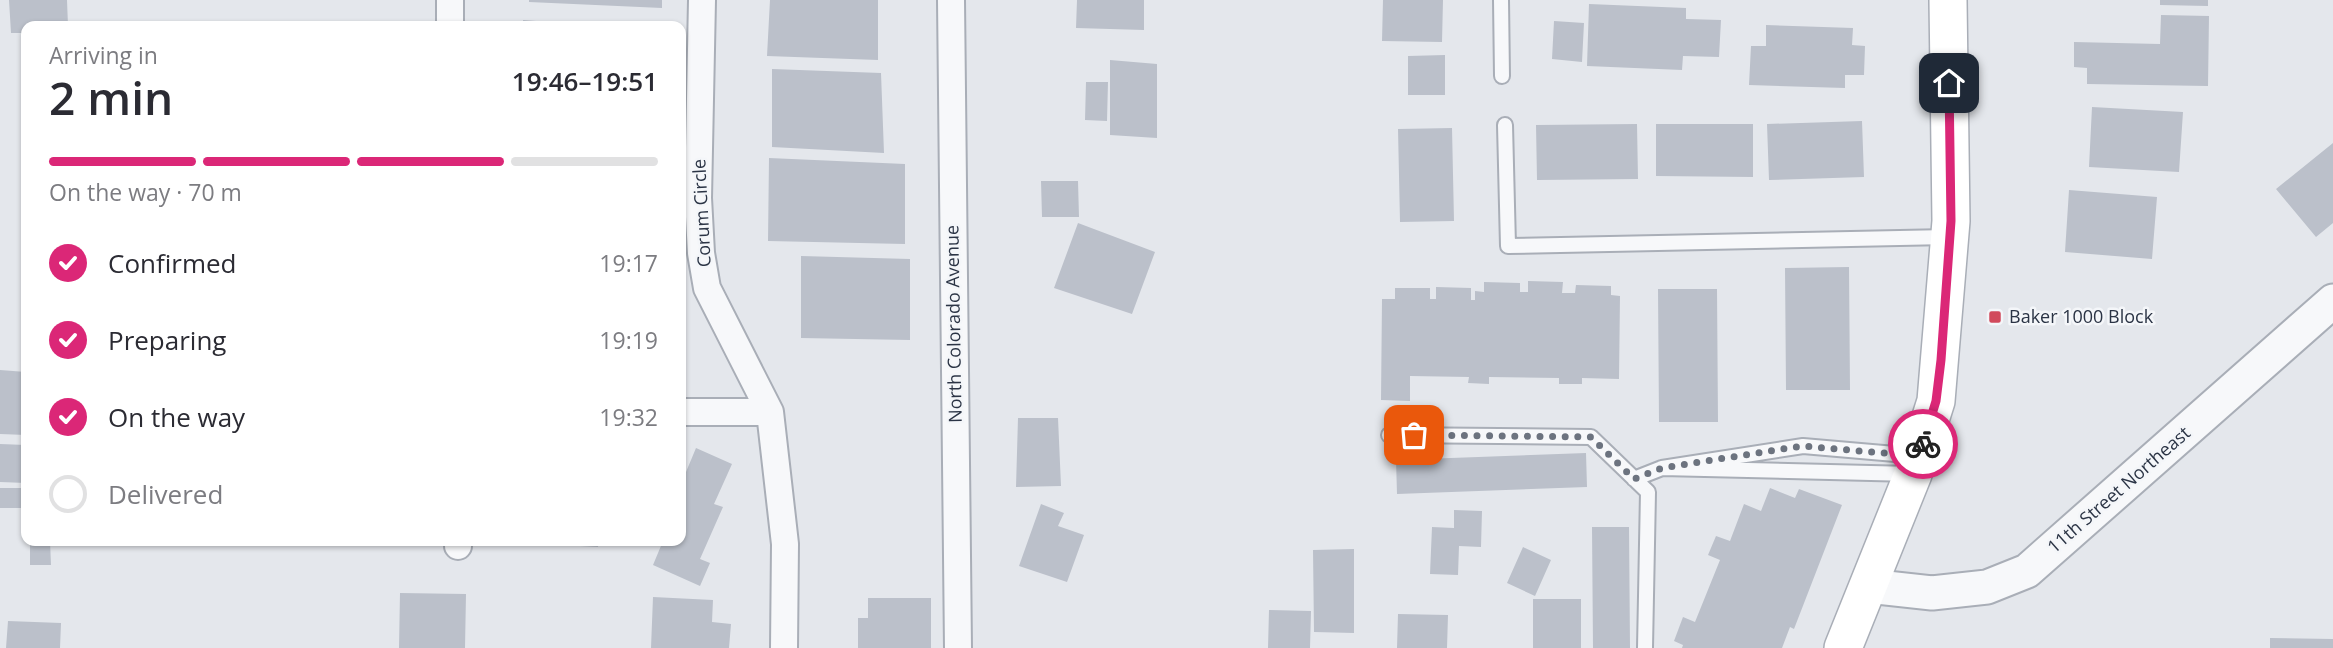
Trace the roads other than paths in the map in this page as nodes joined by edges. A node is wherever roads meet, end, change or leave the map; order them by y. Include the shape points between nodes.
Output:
1 (450, 0) edge
2 (702, 0) edge
3 (951, 0) edge
4 (1501, 0) edge
5 (1948, 0) edge
6 (450, 21) edge
7 (1502, 76) dead end
8 (1505, 125) dead end
9 (1949, 237) junction
10 (2333, 301) edge
11 (686, 412) edge
12 (769, 412) junction
13 (1389, 435) dead end
14 (1916, 465) junction
15 (1662, 468) junction
16 (1634, 479) junction
17 (1868, 586) junction
18 (783, 648) edge
19 (958, 648) edge
20 (1645, 648) edge
21 (1843, 648) edge

1 - 6 street
2 - 12 street, Corum Circle via 701,253 707,288
3 - 19 street, North Colorado Avenue
4 - 7 lane
5 - 9 main road
8 - 9 lane via 1508,246
9 - 14 main road via 1936,401
10 - 17 street, 11th Street Northeast via 2027,571 1987,587 1932,593
11 - 12 street
12 - 18 street, Corum Circle via 785,544
13 - 16 lane via 1591,437
14 - 15 lane
14 - 15 lane via 1802,446
14 - 17 main road
15 - 16 lane
16 - 20 lane via 1648,492
17 - 21 main road

